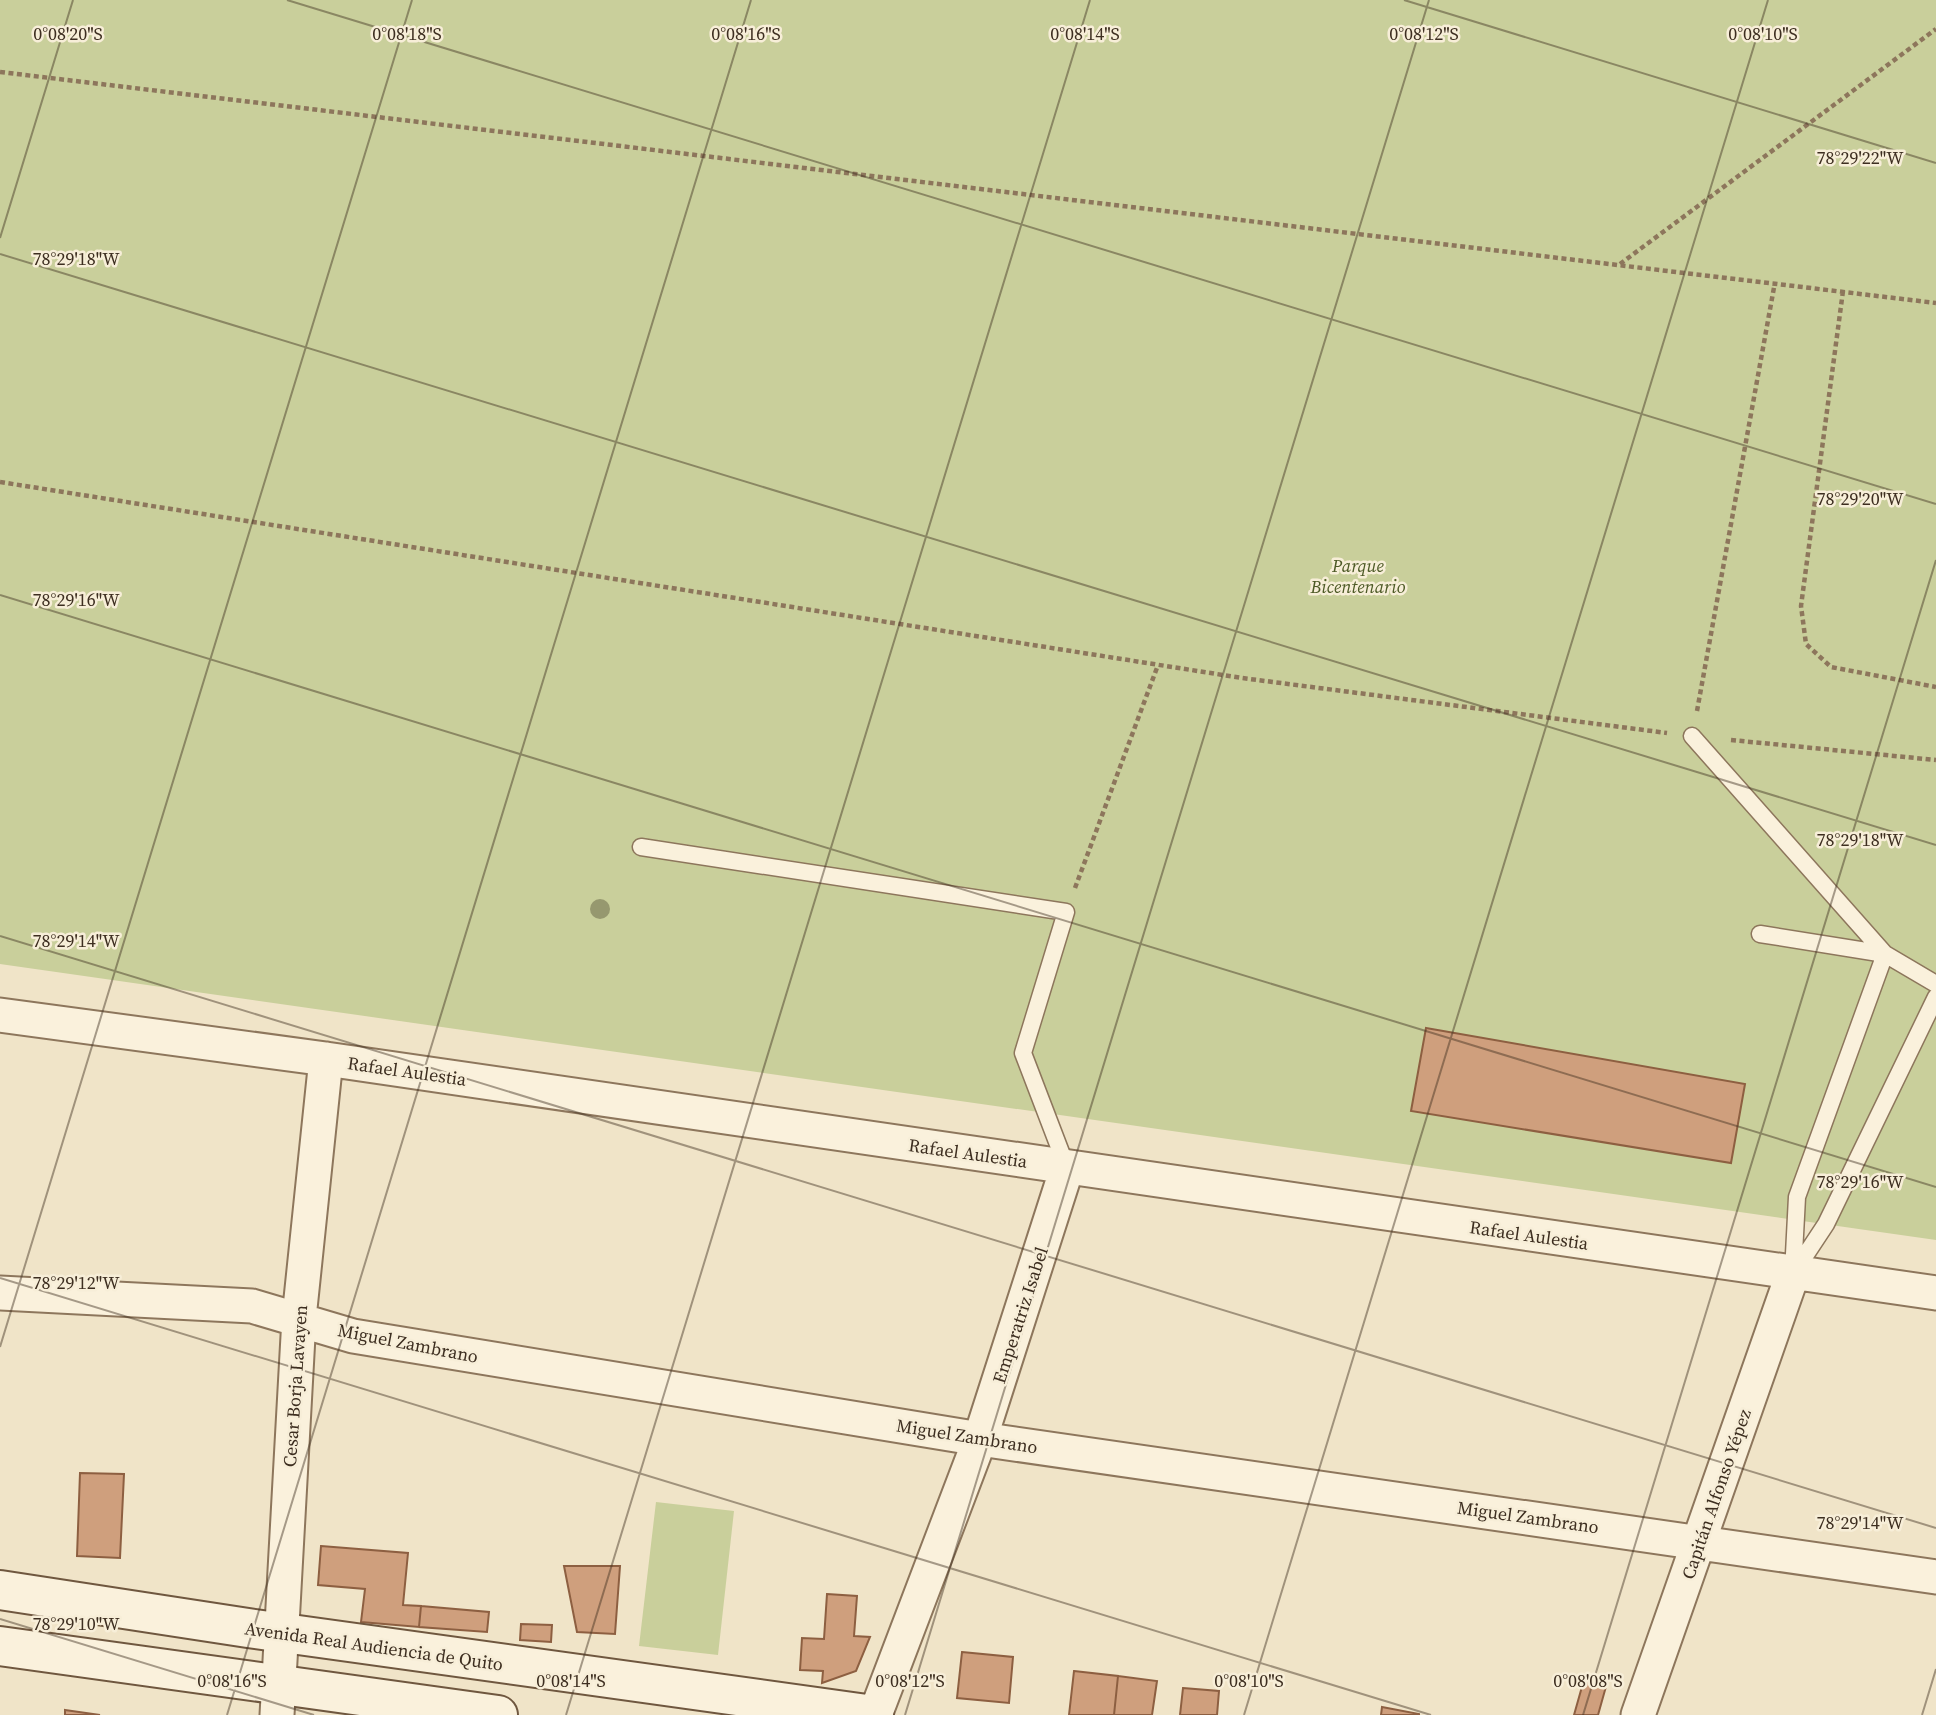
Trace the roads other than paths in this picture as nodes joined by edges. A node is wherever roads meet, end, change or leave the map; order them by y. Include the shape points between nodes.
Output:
1 (1692, 736) road end
2 (641, 847) dead end
3 (1760, 934) dead end
4 (1885, 954) junction
5 (1936, 984) edge
6 (1936, 996) edge
7 (0, 1015) edge
8 (326, 1059) junction
9 (1067, 1168) junction
10 (1793, 1273) junction
11 (0, 1293) edge
12 (1936, 1293) edge
13 (299, 1318) junction
14 (980, 1439) junction
15 (1699, 1542) junction
16 (1936, 1577) edge
17 (0, 1590) edge
18 (280, 1633) junction
19 (0, 1646) edge
20 (278, 1699) edge
21 (498, 1715) edge
22 (875, 1715) edge
23 (1638, 1715) edge

1 - 4 lane
2 - 9 lane via 1066,912 1023,1053
3 - 4 lane
4 - 5 lane
4 - 10 lane via 1797,1197
6 - 10 lane via 1826,1224
7 - 8 street, Rafael Aulestia
8 - 9 street, Rafael Aulestia
8 - 13 street, Cesar Borja Lavayen
9 - 10 street, Rafael Aulestia
9 - 14 street, Emperatriz Isabel
10 - 12 street, Rafael Aulestia
10 - 15 street, Capitán Alfonso Yépez
11 - 13 street, Miguel Zambrano via 252,1306
13 - 14 street, Miguel Zambrano via 353,1336
13 - 18 street, Cesar Borja Lavayen
14 - 15 street, Miguel Zambrano
14 - 22 street, Emperatriz Isabel
15 - 16 street, Miguel Zambrano
15 - 23 street, Capitán Alfonso Yépez
17 - 18 street, Avenida Real Audiencia de Quito
18 - 20 street, Cesar Borja Lavayen
18 - 22 street, Avenida Real Audiencia de Quito
19 - 20 street
20 - 21 street

